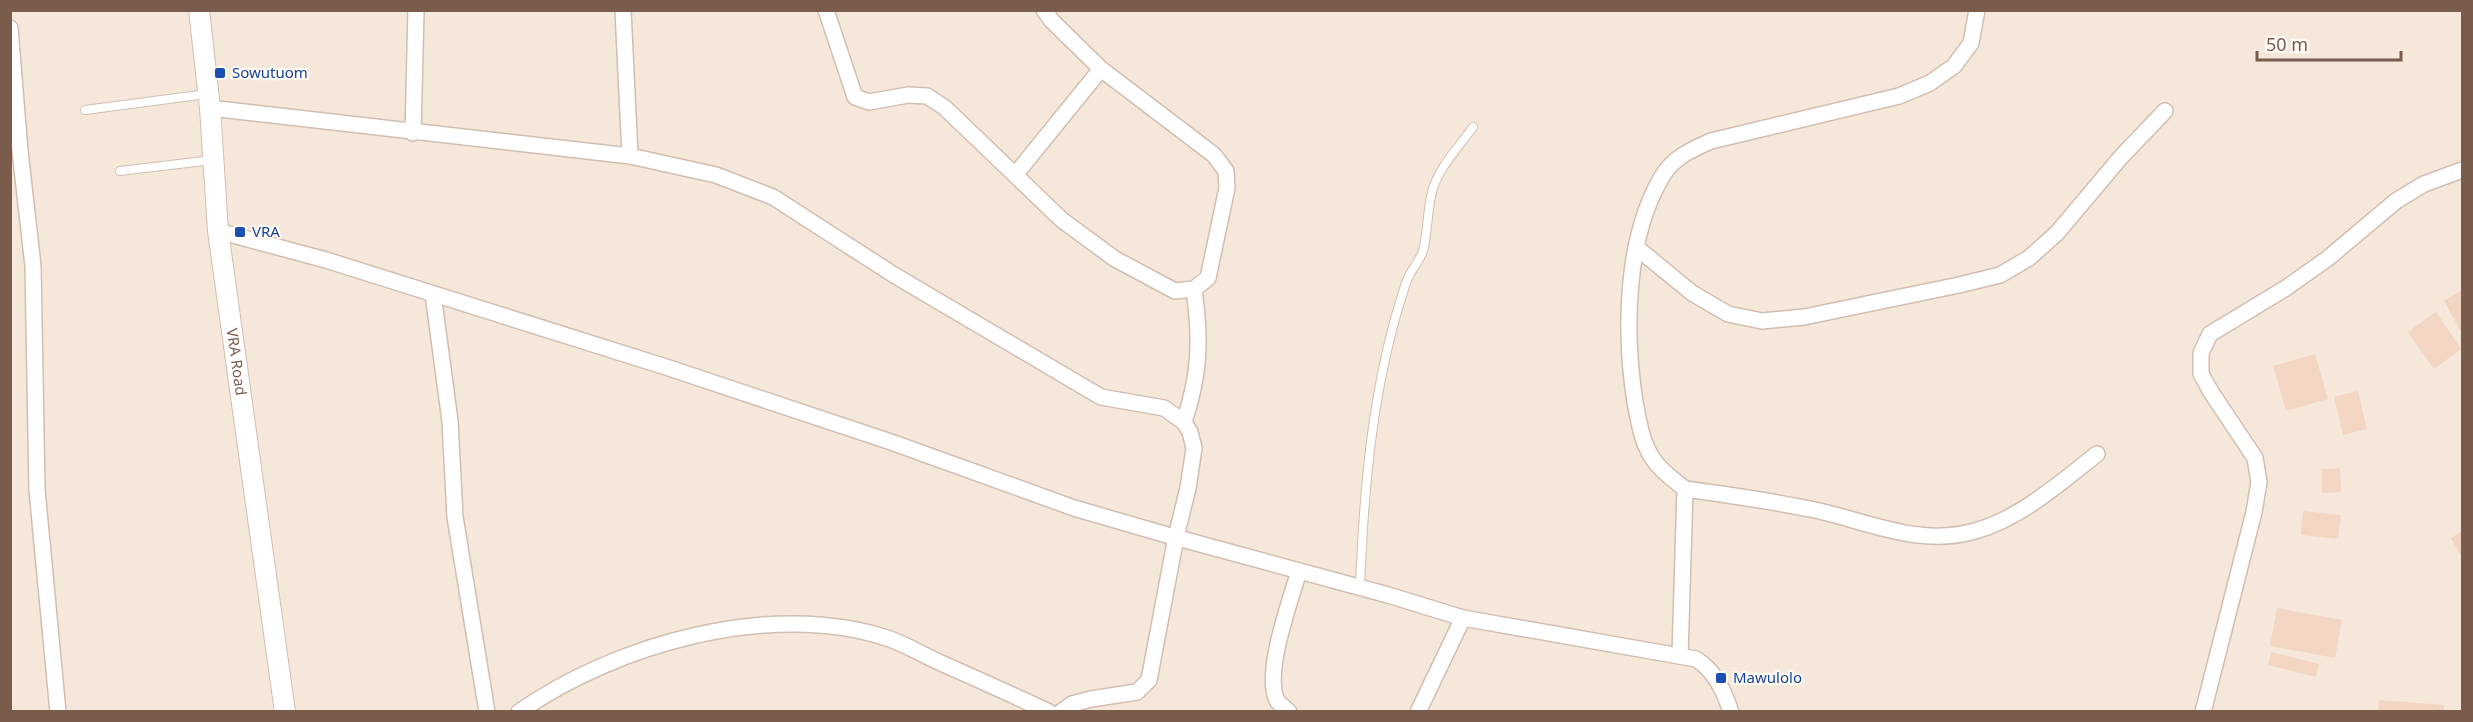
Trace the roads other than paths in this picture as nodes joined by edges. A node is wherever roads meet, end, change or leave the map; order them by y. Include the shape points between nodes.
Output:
1 (199, 10) edge
2 (416, 10) edge
3 (623, 10) edge
4 (826, 10) edge
5 (1044, 10) edge
6 (1977, 10) edge
7 (10, 28) edge
8 (1101, 69) junction
9 (209, 101) junction
10 (85, 110) dead end
11 (2165, 111) dead end
12 (1473, 127) dead end
13 (413, 133) junction
14 (630, 156) junction
15 (213, 160) junction
16 (2463, 170) edge
17 (120, 171) dead end
18 (1015, 175) junction
19 (218, 231) junction
20 (1636, 247) junction
21 (1194, 289) junction
22 (434, 294) junction
23 (1184, 422) junction
24 (2097, 454) dead end
25 (1685, 489) junction
26 (1176, 537) junction
27 (1299, 571) junction
28 (1360, 587) junction
29 (1463, 618) junction
30 (1680, 656) junction
31 (58, 711) edge
32 (285, 711) edge
33 (487, 711) edge
34 (519, 711) edge
35 (1049, 711) edge
36 (1061, 711) edge
37 (1289, 711) edge
38 (1418, 711) edge
39 (1731, 711) edge
40 (2203, 711) edge

1 - 9 street, VRA Road
2 - 13 street
3 - 14 street
4 - 18 street via 855,96 869,102 927,96 944,107
5 - 8 street
6 - 20 street via 1971,43 1954,66 1930,83 1899,96 1711,141 1683,154 1664,174
7 - 31 street via 33,266 37,490
8 - 18 street
8 - 21 street via 1214,155 1226,171 1227,188 1208,278
9 - 10 lane
9 - 13 street
9 - 15 street, VRA Road
11 - 20 street via 2029,258 2000,274 1959,285 1804,317 1762,321 1728,314 1692,293
12 - 28 lane via 1443,168 1433,190 1423,251 1407,281 1385,363 1371,430
13 - 14 street
14 - 23 street via 716,175 773,197 894,275 1101,397 1164,408
15 - 17 lane
15 - 19 street, VRA Road
16 - 40 street via 2424,184 2396,201 2327,259 2210,334 2201,353 2201,374 2255,458 2259,482
18 - 21 street via 1062,220 1115,259 1175,291
19 - 22 street
19 - 32 street, VRA Road
20 - 25 street via 1628,333 1637,412 1645,445 1659,469
21 - 23 street via 1199,326 1197,375
22 - 26 street via 880,438 1074,508
22 - 33 street via 450,421 455,517
23 - 26 street via 1194,448
24 - 25 street via 2006,519 1944,538 1911,536 1808,509
25 - 30 street
26 - 27 street
26 - 36 street via 1149,680 1137,692 1091,699
27 - 28 street
27 - 37 street via 1273,676 1278,701
28 - 29 street
29 - 30 street
29 - 38 street
30 - 39 street via 1705,665
34 - 35 street via 549,692 639,651 713,631 774,624 828,624 887,638

